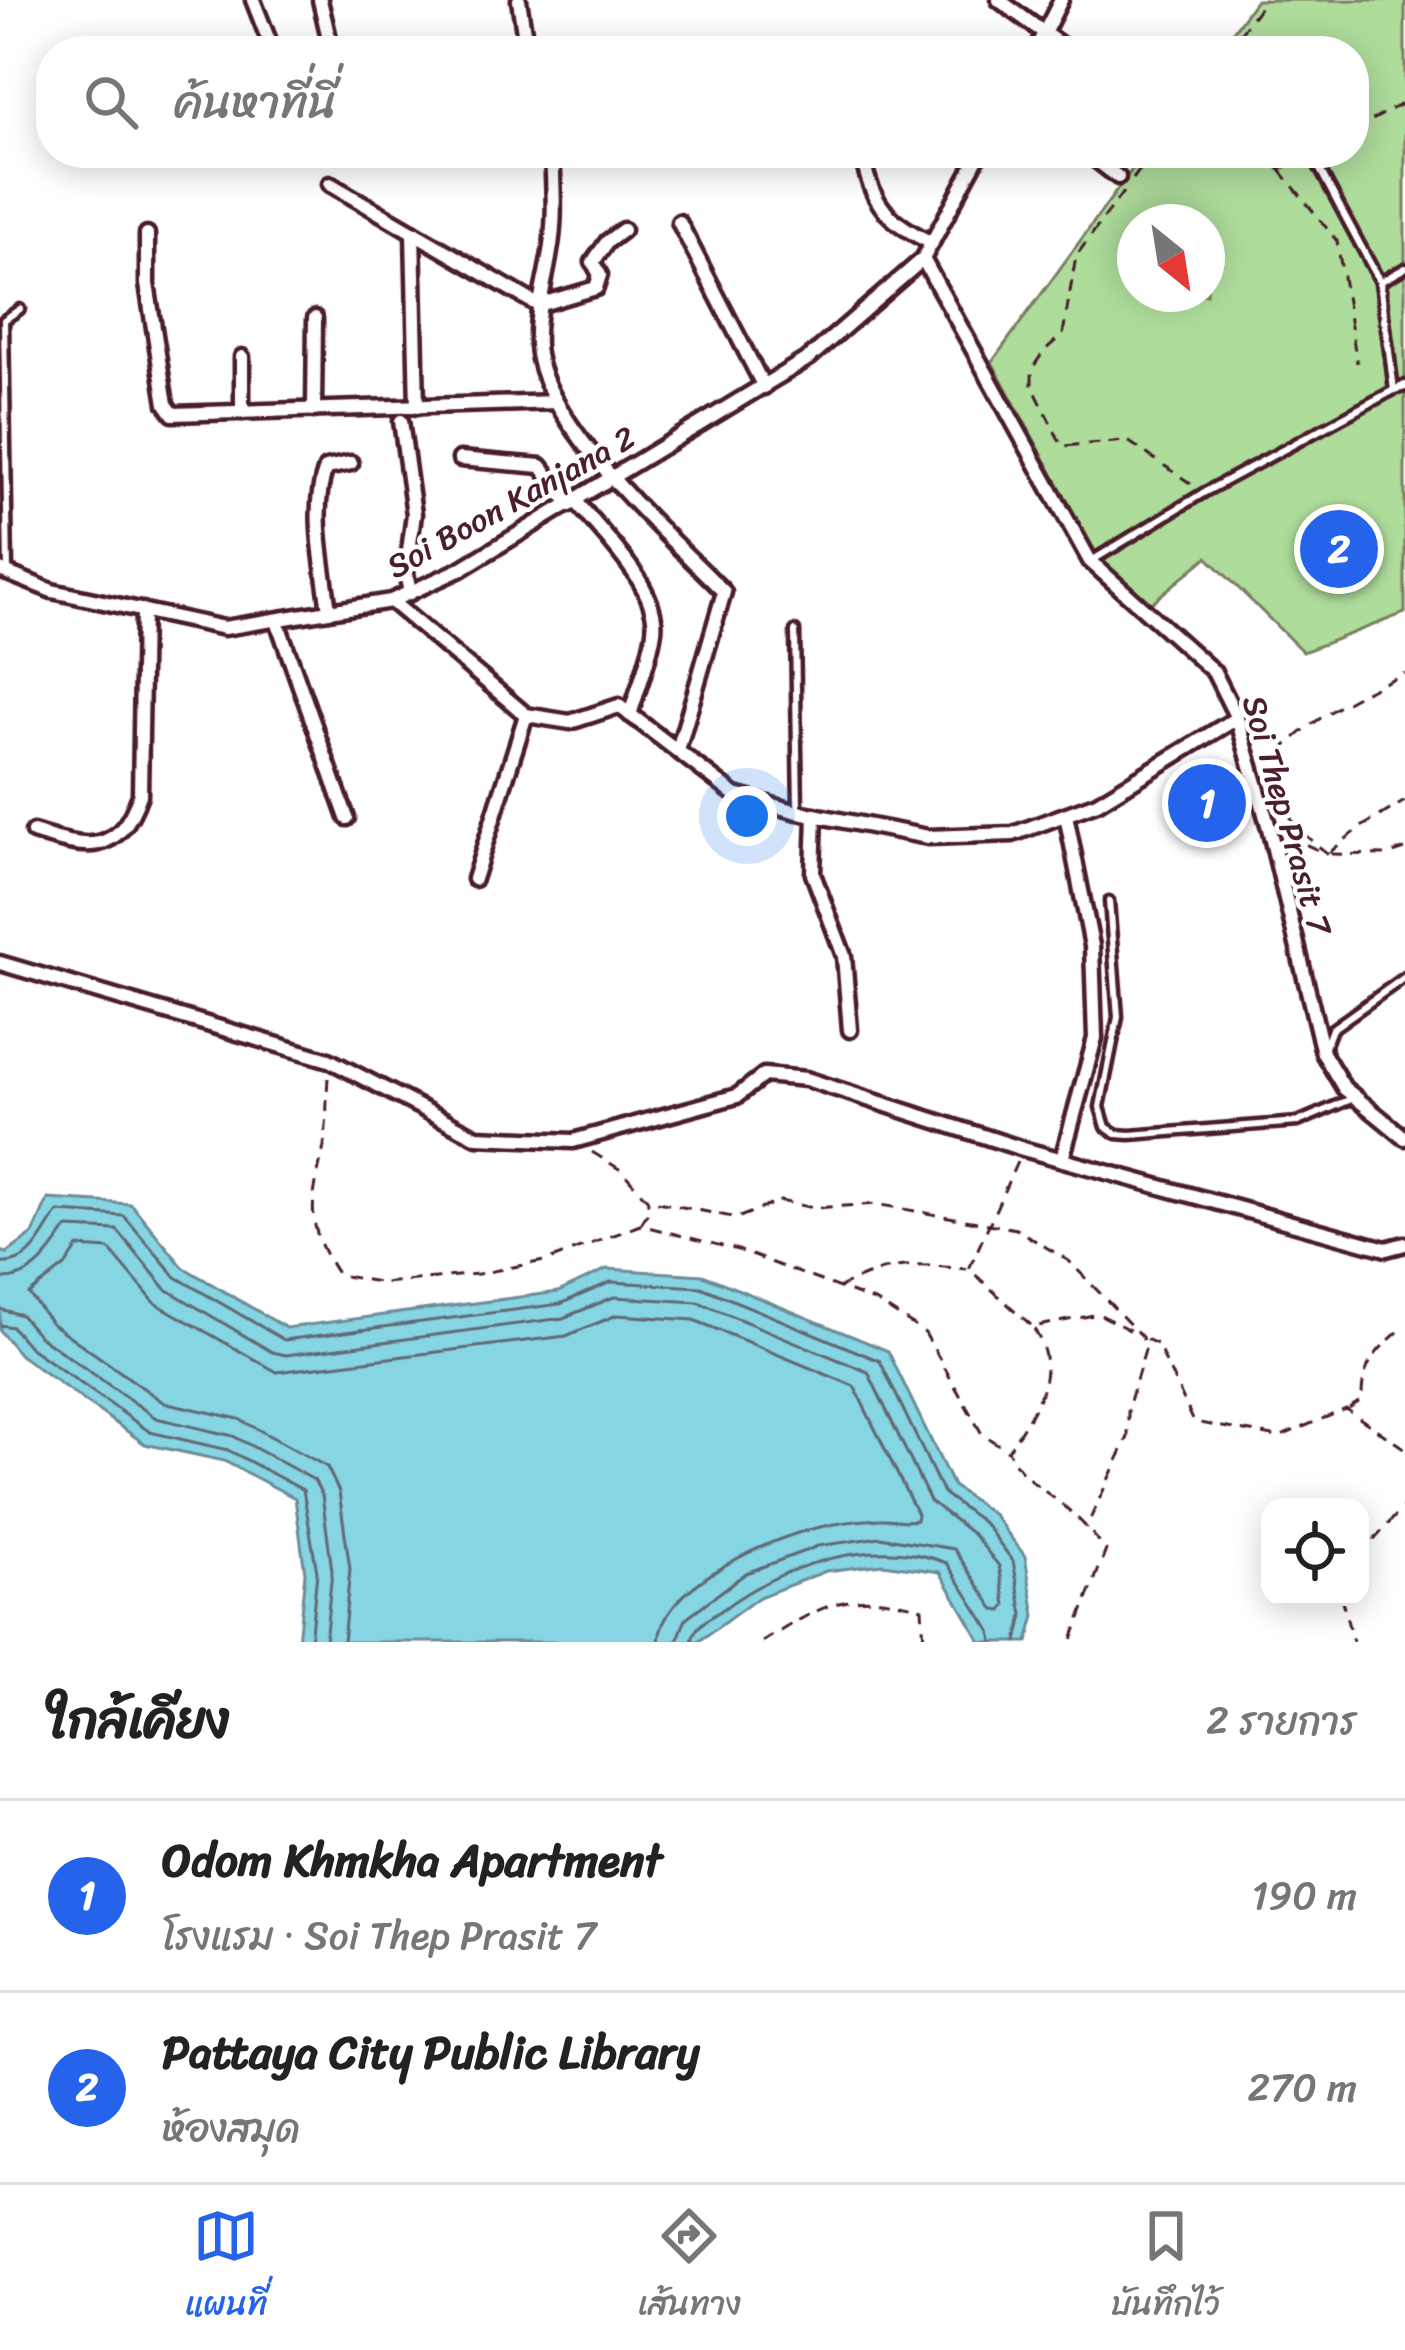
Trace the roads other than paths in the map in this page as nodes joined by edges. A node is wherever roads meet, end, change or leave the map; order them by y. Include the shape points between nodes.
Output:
1 (254, 0) edge
2 (320, 0) edge
3 (519, 0) edge
4 (999, 0) edge
5 (1060, 0) edge
6 (1044, 34) junction
7 (267, 36) edge
8 (328, 36) edge
9 (525, 36) edge
10 (1047, 36) edge
11 (552, 168) edge
12 (864, 168) edge
13 (969, 168) edge
14 (1106, 168) edge
15 (1319, 168) edge
16 (1118, 177) dead end
17 (330, 184) dead end
18 (679, 222) dead end
19 (623, 230) dead end
20 (413, 232) junction
21 (147, 234) dead end
22 (932, 243) junction
23 (923, 260) junction
24 (1405, 268) edge
25 (1380, 282) junction
26 (538, 305) junction
27 (20, 309) dead end
28 (315, 318) dead end
29 (242, 357) dead end
30 (1405, 386) edge
31 (764, 387) junction
32 (1394, 390) junction
33 (556, 402) junction
34 (416, 407) junction
35 (314, 410) junction
36 (242, 412) junction
37 (401, 422) dead end
38 (460, 459) dead end
39 (351, 463) dead end
40 (614, 479) junction
41 (573, 503) junction
42 (1090, 561) junction
43 (4, 572) edge
44 (410, 592) junction
45 (392, 601) junction
46 (143, 610) junction
47 (329, 611) junction
48 (277, 620) junction
49 (796, 632) dead end
50 (526, 715) junction
51 (630, 715) junction
52 (1237, 718) junction
53 (678, 750) junction
54 (798, 812) junction
55 (815, 815) junction
56 (1066, 815) junction
57 (347, 818) dead end
58 (33, 832) dead end
59 (474, 879) dead end
60 (1109, 901) dead end
61 (0, 963) edge
62 (1405, 977) edge
63 (850, 1030) dead end
64 (1322, 1053) junction
65 (1356, 1096) junction
66 (1405, 1138) edge
67 (1062, 1159) junction
68 (1405, 1244) edge

1 - 7 street
2 - 8 street
3 - 9 street
4 - 6 street
5 - 6 street
6 - 10 street
11 - 26 street via 554,229
12 - 22 street via 879,205
13 - 22 street
14 - 16 street
15 - 25 lane
17 - 20 street
18 - 31 street
19 - 26 street via 593,262 596,288
20 - 26 street
20 - 34 street
21 - 36 street via 147,284 169,410
22 - 23 street
23 - 31 street, Soi Boon Kanjana 2
23 - 42 street, Soi Thep Prasit 7
24 - 25 lane
25 - 32 lane
26 - 33 street via 537,352
27 - 43 lane via 4,320
28 - 35 street
29 - 36 street
30 - 32 lane
31 - 40 street, Soi Boon Kanjana 2
32 - 42 lane
33 - 34 street
33 - 40 street
34 - 35 street
35 - 36 street
37 - 44 street via 414,514
38 - 41 street via 541,466
39 - 47 street via 323,476
40 - 41 street, Soi Boon Kanjana 2
40 - 53 street via 724,592
41 - 44 street, Soi Boon Kanjana 2
41 - 51 street via 639,580 652,609 655,628
42 - 52 street, Soi Thep Prasit 7 via 1214,672
43 - 46 street, Soi Boon Kanjana 2
44 - 45 street, Soi Boon Kanjana 2
45 - 47 street, Soi Boon Kanjana 2
45 - 50 street
46 - 48 street, Soi Boon Kanjana 2 via 224,628
46 - 58 street via 133,817 99,845
47 - 48 street, Soi Boon Kanjana 2
48 - 57 street
49 - 54 lane
50 - 51 street via 569,722 619,706
50 - 59 street
51 - 53 street
52 - 56 street
52 - 64 street, Soi Thep Prasit 7
53 - 54 street via 735,795
54 - 55 street
55 - 56 street via 928,837 1013,834
55 - 63 street via 813,874 844,956
56 - 67 street via 1093,946 1095,1038
60 - 65 lane via 1118,1017 1100,1107 1106,1127 1130,1135 1265,1127
61 - 67 street via 329,1060 477,1137 573,1141 737,1096 764,1075 806,1079
62 - 64 lane via 1332,1029
64 - 65 street, Soi Thep Prasit 7
65 - 66 street, Soi Thep Prasit 7
67 - 68 street via 1386,1249

